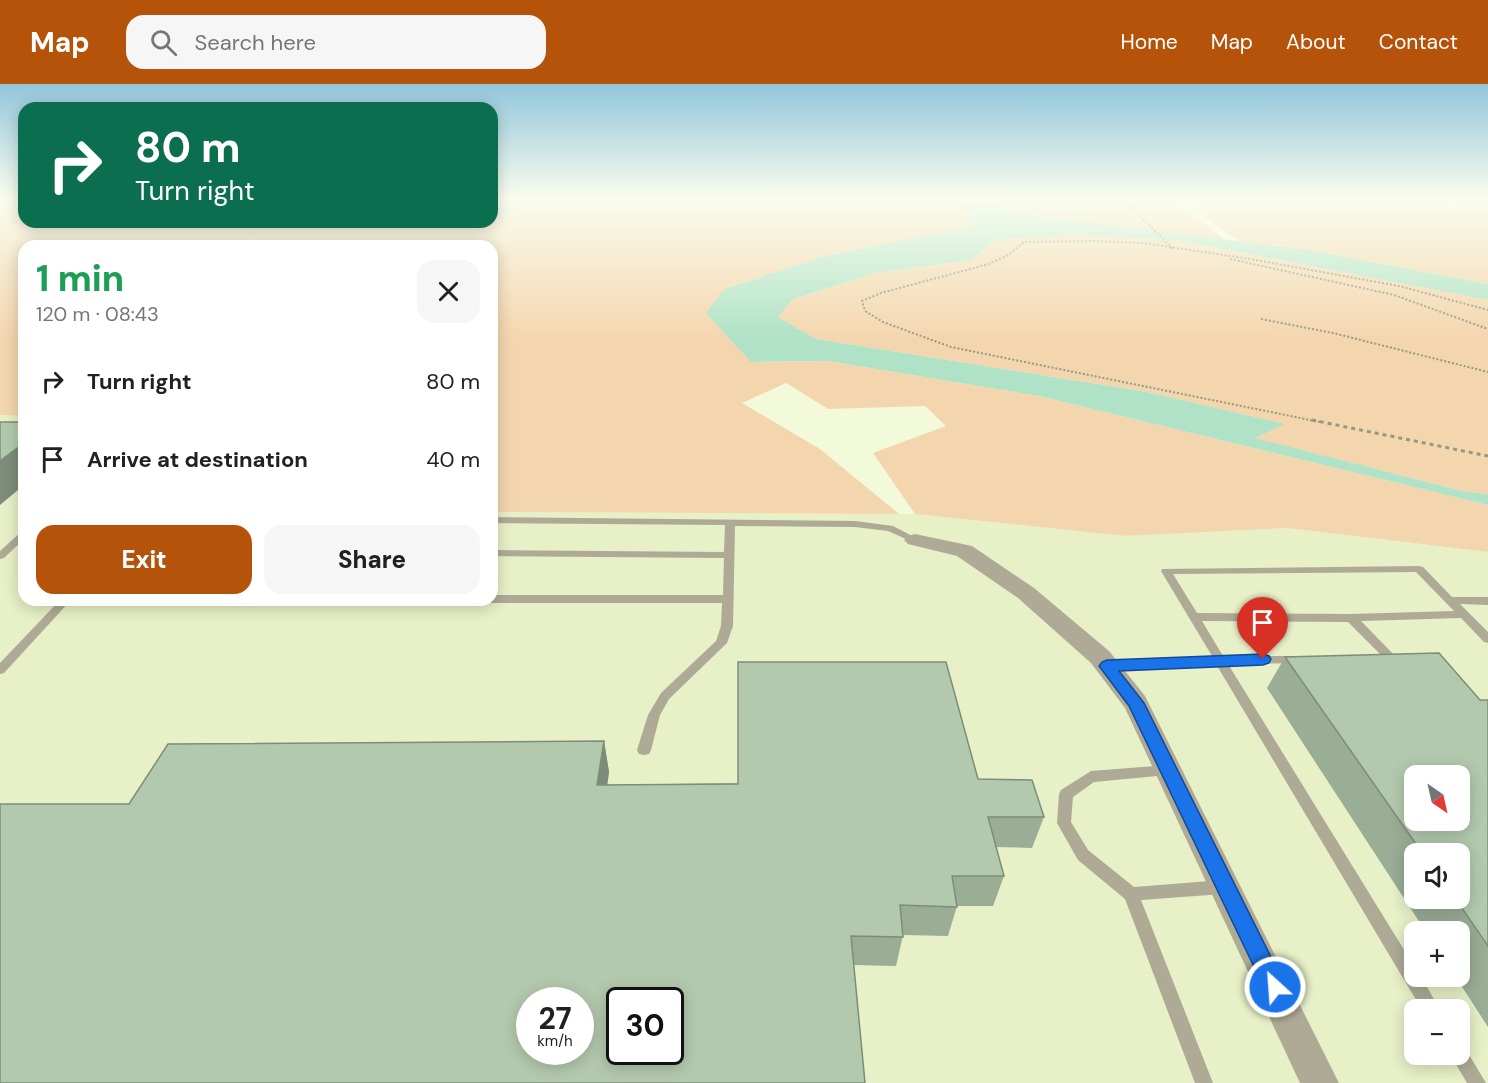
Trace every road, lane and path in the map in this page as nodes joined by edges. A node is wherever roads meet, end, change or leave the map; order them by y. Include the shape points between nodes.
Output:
1 (1020, 246) edge
2 (1156, 246) edge
3 (1170, 246) edge
4 (1173, 249) junction
5 (1200, 253) junction
6 (1488, 310) edge
7 (1261, 320) dead end
8 (1488, 329) edge
9 (1488, 372) edge
10 (1488, 456) edge
11 (498, 520) edge
12 (730, 522) junction
13 (18, 540) edge
14 (915, 540) joint
15 (498, 554) edge
16 (729, 555) junction
17 (0, 556) edge
18 (498, 599) edge
19 (728, 599) junction
20 (1451, 600) junction
21 (1488, 601) edge
22 (60, 606) edge
23 (1465, 614) junction
24 (1194, 617) junction
25 (1351, 618) junction
26 (1488, 639) edge
27 (1312, 659) edge
28 (1369, 659) edge
29 (1221, 660) junction
30 (1107, 666) junction
31 (0, 670) edge
32 (644, 750) dead end
33 (1169, 770) junction
34 (1226, 886) junction
35 (1131, 894) junction
36 (1425, 999) edge
37 (1466, 1065) edge
38 (1204, 1083) edge
39 (1320, 1083) edge
40 (1477, 1083) edge

1 - 10 path via 989,264 884,291 862,301 865,311 883,322 951,347
2 - 4 path
3 - 4 path
4 - 5 path
5 - 6 path via 1350,275
5 - 8 path via 1364,286 1437,308
7 - 9 path via 1333,333
11 - 12 lane
12 - 14 lane via 855,524 890,528
12 - 16 lane
13 - 17 lane
14 - 30 street via 964,552 988,567 1063,623
15 - 16 lane
16 - 19 lane
18 - 19 lane
19 - 32 lane via 727,626 721,643 665,696 654,715
20 - 21 lane
20 - 23 lane
20 - 24 lane via 1419,570 1166,571
22 - 31 lane
23 - 25 lane
23 - 26 lane
24 - 25 lane
24 - 29 lane
25 - 28 lane via 1392,658
27 - 29 lane
29 - 30 lane
29 - 36 lane
30 - 33 street via 1136,703
33 - 34 street
33 - 35 lane via 1091,777 1066,794 1064,823 1083,855
34 - 35 lane
34 - 39 street
35 - 38 lane
37 - 40 lane

